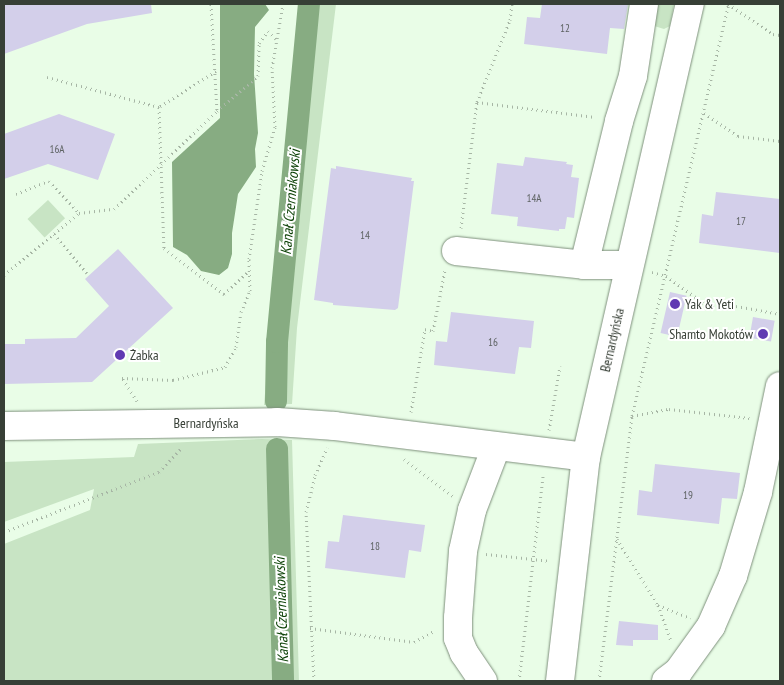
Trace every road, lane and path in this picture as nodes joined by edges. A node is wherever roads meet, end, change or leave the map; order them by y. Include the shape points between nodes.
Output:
1 (211, 4) edge
2 (284, 4) edge
3 (512, 4) edge
4 (690, 4) edge
5 (729, 4) edge
6 (642, 17) edge
7 (780, 35) edge
8 (276, 39) junction
9 (681, 40) junction
10 (216, 71) junction
11 (47, 77) dead end
12 (477, 102) junction
13 (159, 108) junction
14 (217, 111) junction
15 (704, 113) junction
16 (619, 121) junction
17 (780, 141) edge
18 (162, 164) junction
19 (16, 194) dead end
20 (79, 213) junction
21 (54, 234) junction
22 (456, 251) junction
23 (584, 265) junction
24 (629, 265) junction
25 (249, 271) junction
26 (87, 273) dead end
27 (4, 275) edge
28 (666, 276) junction
29 (780, 314) edge
30 (560, 366) dead end
31 (780, 386) edge
32 (137, 403) dead end
33 (632, 416) junction
34 (773, 420) junction
35 (410, 422) dead end
36 (205, 423) junction
37 (4, 426) edge
38 (496, 446) junction
39 (336, 450) dead end
40 (547, 452) junction
41 (586, 457) junction
42 (402, 458) dead end
43 (472, 510) junction
44 (4, 532) edge
45 (616, 538) junction
46 (463, 551) junction
47 (534, 558) junction
48 (573, 564) junction
49 (658, 605) junction
50 (458, 618) junction
51 (711, 626) junction
52 (310, 628) junction
53 (669, 679) edge
54 (314, 681) edge
55 (483, 681) edge
56 (519, 681) edge
57 (560, 681) edge
58 (599, 681) edge

1 - 10 path
2 - 8 path
3 - 12 path via 510,20
4 - 9 street, Bernardyńska
5 - 7 path via 773,34
5 - 15 path
6 - 9 street
6 - 16 street via 633,76
8 - 14 path via 268,31 259,43 258,76
8 - 25 path via 272,68 275,127 262,171 248,259
9 - 24 street, Bernardyńska
10 - 13 path
10 - 14 path
11 - 13 path
12 - 16 path
12 - 22 path
13 - 18 path
14 - 18 path
15 - 17 path via 738,136
15 - 28 path
16 - 23 street
18 - 20 path via 114,209
18 - 25 path via 164,248 224,294
19 - 20 path via 49,181
20 - 21 path
21 - 26 path
21 - 27 path
22 - 23 street
22 - 35 path via 443,273 432,331 425,329
23 - 24 street
24 - 28 path
24 - 41 street, Bernardyńska
25 - 32 path via 250,290 241,312 236,347 225,367 173,380 122,378
28 - 29 path via 708,306 736,306
28 - 33 path
30 - 40 path
31 - 34 street
33 - 34 path via 669,409
33 - 45 path
34 - 51 street via 755,502 733,576
36 - 37 street, Bernardyńska
36 - 38 street, Bernardyńska via 277,422 335,426
36 - 44 path via 159,472
38 - 40 street, Bernardyńska
38 - 43 street
39 - 52 path via 326,448 306,512
40 - 41 street, Bernardyńska
40 - 47 path
41 - 48 street, Bernardyńska
42 - 43 path
43 - 46 street
45 - 49 path
45 - 58 path
46 - 47 path
46 - 50 street
47 - 48 path
47 - 56 path
48 - 57 street, Bernardyńska
49 - 51 path
49 - 53 path via 672,647
50 - 52 path via 414,642
50 - 55 street via 458,638
51 - 53 street via 678,672
52 - 54 path

